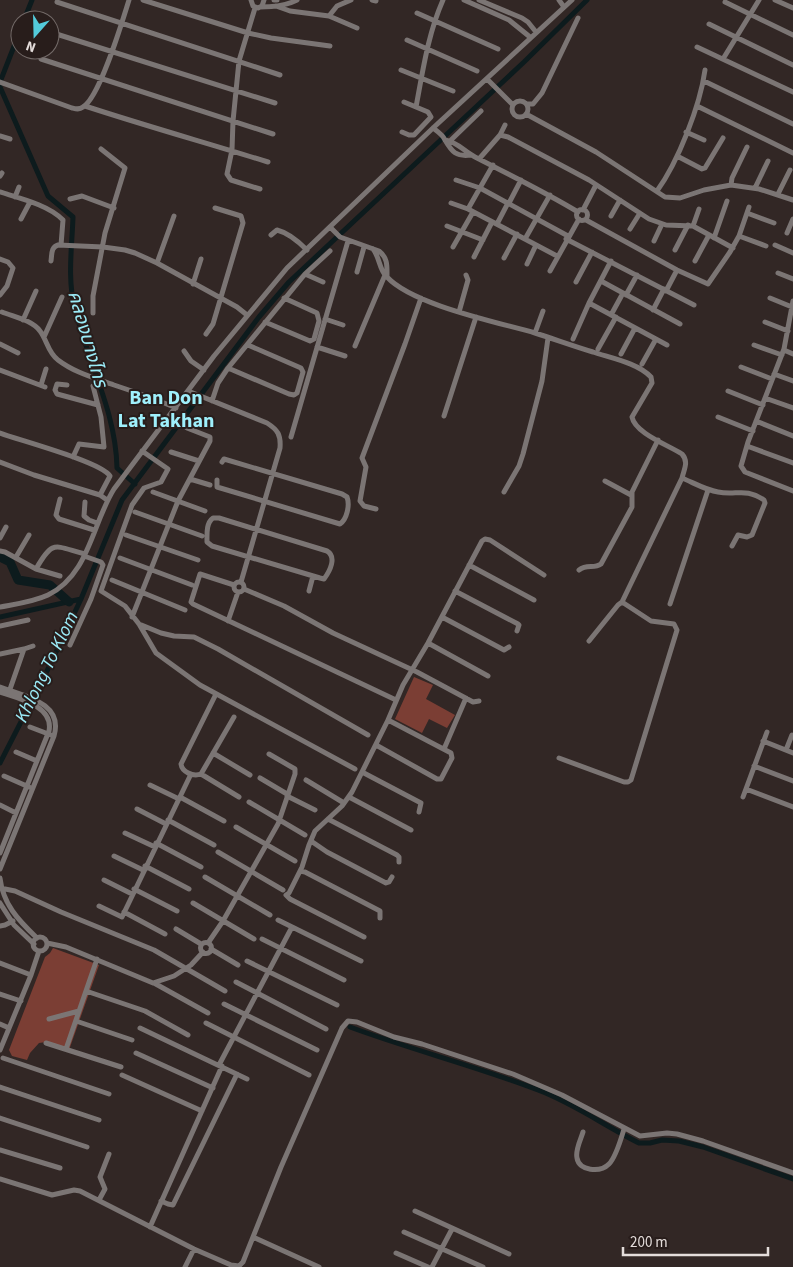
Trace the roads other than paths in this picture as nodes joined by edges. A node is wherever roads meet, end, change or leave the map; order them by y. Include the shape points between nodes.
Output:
1 (129, 0) edge
2 (143, 0) edge
3 (251, 0) edge
4 (264, 0) edge
5 (297, 0) edge
6 (350, 0) edge
7 (372, 0) edge
8 (376, 0) edge
9 (443, 0) edge
10 (464, 0) edge
11 (479, 0) edge
12 (559, 0) edge
13 (759, 0) edge
14 (775, 0) edge
15 (569, 1) edge
16 (57, 2) dead end
17 (276, 2) edge
18 (725, 2) dead end
19 (564, 7) junction
20 (258, 8) junction
21 (793, 8) edge
22 (417, 13) dead end
23 (512, 14) junction
24 (750, 14) junction
25 (329, 16) junction
26 (578, 18) dead end
27 (509, 20) junction
28 (434, 21) junction
29 (121, 24) junction
30 (710, 24) dead end
31 (357, 28) dead end
32 (536, 32) junction
33 (248, 33) junction
34 (60, 35) edge
35 (793, 35) edge
36 (530, 38) junction
37 (736, 38) junction
38 (408, 40) dead end
39 (330, 46) dead end
40 (427, 48) junction
41 (698, 48) dead end
42 (498, 50) dead end
43 (112, 52) junction
44 (723, 59) junction
45 (44, 60) edge
46 (239, 61) junction
47 (793, 65) edge
48 (401, 70) dead end
49 (477, 70) dead end
50 (705, 70) dead end
51 (280, 75) dead end
52 (422, 78) junction
53 (102, 79) junction
54 (489, 81) junction
55 (704, 81) junction
56 (0, 82) edge
57 (236, 90) junction
58 (453, 91) dead end
59 (793, 92) edge
60 (404, 102) dead end
61 (275, 103) dead end
62 (527, 104) junction
63 (513, 105) junction
64 (86, 106) junction
65 (697, 106) junction
66 (416, 107) junction
67 (481, 111) dead end
68 (526, 114) junction
69 (233, 121) junction
70 (793, 124) edge
71 (505, 125) dead end
72 (433, 128) junction
73 (402, 132) dead end
74 (686, 132) junction
75 (273, 134) dead end
76 (500, 135) junction
77 (0, 136) edge
78 (445, 138) junction
79 (723, 138) dead end
80 (10, 139) dead end
81 (704, 140) dead end
82 (747, 147) dead end
83 (101, 149) dead end
84 (232, 150) junction
85 (793, 153) edge
86 (676, 156) junction
87 (479, 159) junction
88 (768, 160) dead end
89 (268, 162) dead end
90 (493, 165) junction
91 (790, 170) dead end
92 (456, 180) dead end
93 (521, 180) junction
94 (596, 185) junction
95 (731, 185) junction
96 (19, 187) dead end
97 (480, 188) junction
98 (755, 188) junction
99 (260, 190) dead end
100 (657, 191) junction
101 (0, 192) edge
102 (778, 194) junction
103 (550, 196) junction
104 (15, 197) junction
105 (70, 199) dead end
106 (620, 200) junction
107 (793, 200) edge
108 (727, 201) dead end
109 (30, 202) junction
110 (451, 203) dead end
111 (509, 203) junction
112 (749, 207) dead end
113 (114, 208) junction
114 (215, 208) dead end
115 (699, 209) dead end
116 (470, 210) junction
117 (580, 211) junction
118 (640, 213) junction
119 (747, 213) junction
120 (174, 216) dead end
121 (611, 216) dead end
122 (537, 218) junction
123 (21, 219) dead end
124 (793, 219) edge
125 (579, 220) junction
126 (586, 220) junction
127 (495, 223) junction
128 (774, 223) dead end
129 (662, 224) junction
130 (447, 226) dead end
131 (690, 226) junction
132 (331, 229) junction
133 (630, 230) dead end
134 (462, 231) junction
135 (517, 234) junction
136 (787, 234) dead end
137 (271, 235) dead end
138 (712, 236) junction
139 (738, 236) junction
140 (567, 238) junction
141 (525, 239) junction
142 (483, 240) junction
143 (348, 241) junction
144 (654, 241) dead end
145 (62, 245) junction
146 (536, 245) junction
147 (775, 245) dead end
148 (103, 246) junction
149 (364, 246) junction
150 (766, 246) dead end
151 (453, 247) dead end
152 (733, 248) junction
153 (307, 250) junction
154 (675, 250) dead end
155 (330, 252) dead end
156 (592, 252) junction
157 (793, 253) edge
158 (557, 256) junction
159 (474, 257) dead end
160 (504, 258) dead end
161 (0, 259) edge
162 (201, 259) dead end
163 (51, 261) dead end
164 (610, 261) junction
165 (695, 261) dead end
166 (157, 263) junction
167 (527, 264) dead end
168 (550, 270) dead end
169 (677, 270) junction
170 (357, 272) dead end
171 (778, 273) dead end
172 (306, 274) junction
173 (466, 275) dead end
174 (637, 275) junction
175 (386, 276) junction
176 (793, 279) edge
177 (601, 281) junction
178 (323, 282) dead end
179 (576, 282) dead end
180 (193, 284) junction
181 (665, 290) junction
182 (36, 291) dead end
183 (625, 294) junction
184 (0, 295) edge
185 (62, 298) dead end
186 (284, 298) junction
187 (421, 298) junction
188 (770, 298) dead end
189 (220, 299) junction
190 (589, 303) junction
191 (792, 304) edge
192 (694, 305) dead end
193 (543, 310) dead end
194 (653, 310) junction
195 (1, 311) edge
196 (459, 312) junction
197 (93, 313) dead end
198 (247, 315) junction
199 (613, 316) junction
200 (476, 317) junction
201 (325, 319) junction
202 (23, 320) junction
203 (265, 322) junction
204 (764, 322) dead end
205 (680, 324) dead end
206 (791, 324) edge
207 (343, 325) dead end
208 (635, 328) junction
209 (788, 331) junction
210 (535, 333) junction
211 (206, 334) dead end
212 (44, 337) junction
213 (548, 338) junction
214 (573, 339) dead end
215 (656, 339) junction
216 (0, 344) edge
217 (667, 345) dead end
218 (754, 345) dead end
219 (248, 346) junction
220 (317, 346) junction
221 (355, 346) dead end
222 (598, 349) dead end
223 (184, 351) dead end
224 (18, 353) dead end
225 (783, 353) junction
226 (621, 354) dead end
227 (793, 354) edge
228 (345, 356) dead end
229 (642, 364) dead end
230 (741, 367) dead end
231 (228, 368) junction
232 (46, 369) dead end
233 (0, 370) edge
234 (204, 370) junction
235 (773, 377) junction
236 (793, 381) edge
237 (67, 385) dead end
238 (93, 386) dead end
239 (728, 391) dead end
240 (191, 392) junction
241 (766, 398) junction
242 (212, 401) junction
243 (98, 405) junction
244 (763, 405) junction
245 (176, 408) junction
246 (793, 408) edge
247 (444, 416) dead end
248 (718, 417) dead end
249 (756, 421) junction
250 (186, 428) dead end
251 (752, 431) junction
252 (0, 433) edge
253 (793, 436) edge
254 (291, 437) dead end
255 (658, 440) junction
256 (747, 446) junction
257 (144, 452) junction
258 (171, 452) dead end
259 (73, 457) junction
260 (199, 461) junction
261 (0, 462) edge
262 (222, 462) dead end
263 (793, 463) edge
264 (273, 473) junction
265 (190, 478) junction
266 (682, 478) junction
267 (217, 480) dead end
268 (605, 481) dead end
269 (210, 485) dead end
270 (708, 490) junction
271 (793, 491) edge
272 (153, 492) dead end
273 (504, 492) dead end
274 (100, 495) junction
275 (631, 495) junction
276 (60, 499) dead end
277 (107, 500) junction
278 (178, 501) junction
279 (85, 502) dead end
280 (265, 502) junction
281 (376, 509) dead end
282 (205, 511) dead end
283 (135, 512) dead end
284 (97, 523) junction
285 (169, 524) junction
286 (6, 527) dead end
287 (94, 530) junction
288 (256, 530) junction
289 (29, 535) dead end
290 (126, 535) dead end
291 (202, 536) dead end
292 (0, 538) edge
293 (732, 546) dead end
294 (160, 547) junction
295 (0, 551) edge
296 (85, 555) junction
297 (16, 557) junction
298 (248, 557) junction
299 (120, 558) dead end
300 (198, 560) dead end
301 (469, 566) junction
302 (36, 570) junction
303 (152, 570) junction
304 (580, 570) dead end
305 (544, 575) dead end
306 (60, 576) dead end
307 (313, 576) junction
308 (112, 580) dead end
309 (241, 582) junction
310 (192, 585) dead end
311 (234, 585) junction
312 (241, 590) junction
313 (309, 591) dead end
314 (455, 592) junction
315 (143, 593) junction
316 (534, 600) dead end
317 (622, 602) junction
318 (670, 604) dead end
319 (0, 607) edge
320 (185, 610) dead end
321 (132, 616) junction
322 (442, 617) junction
323 (28, 620) dead end
324 (228, 621) junction
325 (139, 624) junction
326 (0, 626) edge
327 (517, 631) dead end
328 (589, 641) dead end
329 (428, 643) junction
330 (70, 645) dead end
331 (33, 646) dead end
332 (509, 647) dead end
333 (24, 649) junction
334 (0, 654) edge
335 (412, 670) junction
336 (488, 676) dead end
337 (0, 687) edge
338 (0, 692) edge
339 (8, 692) junction
340 (216, 694) junction
341 (466, 698) junction
342 (396, 700) junction
343 (479, 701) dead end
344 (234, 717) dead end
345 (388, 720) junction
346 (30, 727) dead end
347 (767, 732) dead end
348 (51, 735) junction
349 (368, 735) dead end
350 (792, 735) edge
351 (763, 742) junction
352 (376, 745) junction
353 (444, 748) junction
354 (786, 750) junction
355 (16, 752) dead end
356 (213, 753) junction
357 (793, 753) edge
358 (269, 754) dead end
359 (559, 758) dead end
360 (37, 761) junction
361 (754, 766) junction
362 (356, 769) dead end
363 (362, 772) junction
364 (191, 774) junction
365 (201, 774) junction
366 (250, 775) dead end
367 (4, 776) dead end
368 (260, 778) dead end
369 (306, 780) dead end
370 (793, 781) edge
371 (150, 785) dead end
372 (27, 786) junction
373 (33, 788) junction
374 (746, 789) junction
375 (287, 795) junction
376 (239, 797) dead end
377 (349, 797) junction
378 (743, 797) dead end
379 (179, 798) junction
380 (249, 802) dead end
381 (344, 803) junction
382 (0, 805) edge
383 (793, 807) edge
384 (137, 809) dead end
385 (315, 810) dead end
386 (419, 812) dead end
387 (16, 813) junction
388 (280, 819) junction
389 (328, 819) junction
390 (167, 822) junction
391 (224, 822) dead end
392 (236, 828) dead end
393 (411, 830) dead end
394 (125, 833) dead end
395 (304, 835) dead end
396 (6, 839) edge
397 (311, 841) junction
398 (266, 844) junction
399 (155, 845) junction
400 (214, 845) dead end
401 (218, 852) dead end
402 (0, 853) edge
403 (114, 856) dead end
404 (295, 861) dead end
405 (399, 862) dead end
406 (201, 867) dead end
407 (144, 868) junction
408 (0, 869) edge
409 (251, 871) junction
410 (300, 871) junction
411 (205, 877) dead end
412 (392, 877) dead end
413 (0, 878) edge
414 (104, 880) dead end
415 (1, 888) edge
416 (189, 889) dead end
417 (283, 890) dead end
418 (133, 892) junction
419 (237, 896) junction
420 (0, 903) edge
421 (193, 903) dead end
422 (99, 906) dead end
423 (177, 911) dead end
424 (124, 912) junction
425 (270, 914) dead end
426 (18, 918) junction
427 (380, 918) dead end
428 (278, 920) dead end
429 (223, 921) junction
430 (11, 922) junction
431 (0, 926) edge
432 (292, 927) junction
433 (176, 929) dead end
434 (165, 934) dead end
435 (364, 937) dead end
436 (37, 938) junction
437 (254, 939) dead end
438 (262, 939) dead end
439 (47, 943) junction
440 (208, 943) junction
441 (34, 944) junction
442 (202, 944) junction
443 (211, 949) junction
444 (280, 949) junction
445 (39, 951) junction
446 (203, 952) junction
447 (97, 959) junction
448 (247, 960) dead end
449 (361, 961) dead end
450 (0, 963) edge
451 (238, 965) dead end
452 (186, 968) junction
453 (268, 971) junction
454 (31, 975) junction
455 (344, 980) dead end
456 (236, 982) dead end
457 (153, 983) junction
458 (225, 990) dead end
459 (86, 991) junction
460 (0, 994) edge
461 (257, 994) junction
462 (20, 1001) junction
463 (224, 1004) dead end
464 (337, 1005) dead end
465 (79, 1011) junction
466 (208, 1013) dead end
467 (245, 1015) junction
468 (49, 1019) dead end
469 (76, 1021) junction
470 (206, 1023) dead end
471 (0, 1024) edge
472 (9, 1028) junction
473 (140, 1028) dead end
474 (326, 1029) dead end
475 (188, 1035) dead end
476 (234, 1037) junction
477 (132, 1040) dead end
478 (46, 1043) dead end
479 (66, 1049) junction
480 (0, 1050) edge
481 (317, 1050) dead end
482 (136, 1053) dead end
483 (2, 1060) edge
484 (221, 1066) junction
485 (121, 1067) dead end
486 (237, 1074) junction
487 (122, 1075) dead end
488 (309, 1075) dead end
489 (247, 1079) dead end
490 (0, 1087) edge
491 (213, 1088) junction
492 (109, 1094) dead end
493 (202, 1111) junction
494 (0, 1118) edge
495 (99, 1120) dead end
496 (583, 1132) dead end
497 (623, 1133) junction
498 (87, 1146) dead end
499 (0, 1150) edge
500 (109, 1154) dead end
501 (60, 1168) dead end
502 (793, 1173) edge
503 (0, 1179) edge
504 (102, 1196) junction
505 (161, 1201) junction
506 (416, 1211) dead end
507 (150, 1227) junction
508 (452, 1229) junction
509 (404, 1232) dead end
510 (253, 1237) junction
511 (442, 1248) junction
512 (194, 1249) junction
513 (396, 1253) dead end
514 (509, 1254) dead end
515 (185, 1267) edge
516 (320, 1267) edge
517 (428, 1267) edge
518 (432, 1267) edge
519 (483, 1267) edge

1 - 29 street
2 - 33 street
3 - 20 street
4 - 20 street
5 - 17 street
6 - 25 street via 337,6
7 - 8 street
9 - 28 street
10 - 27 street
11 - 23 street
12 - 19 street
13 - 24 street
14 - 21 street
15 - 19 street
16 - 29 street
17 - 20 street
17 - 25 street via 290,11
18 - 24 street
19 - 32 street
20 - 33 street
22 - 28 street
23 - 27 street
23 - 32 street via 528,22
24 - 35 street
24 - 37 street
25 - 31 street
26 - 62 street via 542,93 533,104
27 - 36 street
28 - 40 street
28 - 42 street
29 - 43 street
29 - 46 street
30 - 37 street
32 - 36 street
33 - 39 street
33 - 46 street
34 - 43 street
36 - 54 street
37 - 44 street
37 - 47 street
38 - 40 street
40 - 49 street
40 - 52 street
41 - 44 street
43 - 53 street
43 - 57 street
44 - 59 street
45 - 53 street
46 - 51 street
46 - 57 street
48 - 52 street
50 - 55 street
52 - 58 street
52 - 66 street
53 - 64 street
53 - 69 street
54 - 63 street
54 - 72 street
55 - 65 street
55 - 70 street
56 - 64 street via 72,108
57 - 61 street
57 - 69 street
60 - 66 street
62 - 63 street via 518,101
62 - 68 street
63 - 68 street via 514,114 520,117
64 - 84 street
65 - 74 street
65 - 85 street
66 - 73 street via 428,112 431,118 414,134
67 - 78 street
68 - 100 street via 596,152
69 - 75 street
69 - 84 street
71 - 76 street
72 - 78 street
72 - 132 street
74 - 81 street
74 - 86 street
76 - 87 street
76 - 94 street
77 - 80 street
78 - 87 street
79 - 86 street via 705,168
82 - 95 street
83 - 113 street via 125,168
84 - 89 street
84 - 99 street via 227,174 229,179
86 - 100 street
87 - 90 street
88 - 98 street
90 - 93 street
90 - 97 street
91 - 102 street
92 - 97 street
93 - 103 street
93 - 111 street
94 - 106 street
94 - 117 street
95 - 98 street
95 - 100 street via 680,198 668,198
96 - 104 street
97 - 111 street
97 - 116 street
98 - 102 street
101 - 104 street
102 - 107 street
103 - 117 street
103 - 122 street
104 - 109 street
105 - 113 street via 82,196
106 - 118 street
106 - 121 street
108 - 138 street
109 - 123 street
109 - 145 street via 63,220
110 - 116 street
111 - 122 street
111 - 127 street
112 - 119 street
113 - 148 street
114 - 189 street via 241,216 243,220
115 - 131 street
116 - 127 street
116 - 134 street
117 - 125 street via 577,215
117 - 126 street via 587,213
118 - 129 street
118 - 133 street
119 - 128 street
119 - 139 street
120 - 166 street
122 - 140 street
122 - 141 street
124 - 136 street
125 - 126 street
125 - 140 street
126 - 169 street
127 - 135 street
127 - 142 street
129 - 131 street
129 - 144 street
130 - 134 street
131 - 138 street
131 - 154 street
132 - 143 street
132 - 153 street
134 - 142 street
134 - 151 street
135 - 141 street
135 - 160 street
137 - 153 street via 277,230 282,231
138 - 152 street
138 - 165 street
139 - 150 street
139 - 152 street
140 - 156 street
140 - 158 street
141 - 146 street
142 - 159 street
143 - 149 street
143 - 201 street
145 - 148 street
145 - 163 street via 55,246
146 - 158 street
146 - 167 street
147 - 157 street
148 - 166 street via 125,250
148 - 197 street via 93,296
149 - 170 street
149 - 175 street via 378,256
152 - 169 street via 708,284
153 - 198 street
155 - 172 street
156 - 164 street
156 - 179 street
158 - 168 street
161 - 184 street via 13,268
162 - 180 street
164 - 174 street
164 - 177 street
166 - 180 street
169 - 181 street
171 - 176 street
172 - 178 street
172 - 186 street
173 - 196 street via 468,280
174 - 181 street
174 - 183 street
175 - 187 street via 396,286
175 - 221 street
177 - 183 street
177 - 190 street
180 - 189 street
181 - 192 street
181 - 194 street
182 - 202 street
183 - 194 street
183 - 199 street
185 - 212 street
186 - 203 street
186 - 203 street via 317,313 319,321 314,339 310,341
187 - 196 street
187 - 281 street via 363,455 366,467 360,501 364,506
188 - 191 street
189 - 198 street
189 - 211 street
190 - 199 street
190 - 214 street
191 - 206 street
193 - 210 street
194 - 205 street
195 - 202 street
196 - 200 street
198 - 234 street
199 - 208 street
199 - 222 street
200 - 210 street
200 - 247 street
201 - 207 street
201 - 220 street
202 - 212 street via 40,330
203 - 219 street
204 - 209 street
206 - 209 street
208 - 215 street
208 - 226 street
209 - 225 street
210 - 213 street
212 - 245 street via 56,359 88,376
213 - 255 street via 635,366 648,374 652,383 632,417 640,430
213 - 273 street via 542,381 523,454
215 - 217 street
215 - 229 street
216 - 224 street
218 - 225 street
219 - 231 street
219 - 231 street via 301,368 303,372 297,393 289,394
220 - 228 street
220 - 254 street
223 - 234 street
225 - 227 street
225 - 235 street
230 - 235 street
231 - 242 street
232 - 233 street via 43,386
234 - 240 street
235 - 236 street
235 - 241 street
237 - 243 street via 57,384 56,394
238 - 243 street
239 - 244 street
240 - 242 street
240 - 245 street
241 - 244 street
241 - 246 street
242 - 264 street via 273,427 280,435
243 - 259 street via 104,447 79,444
244 - 249 street
245 - 257 street
248 - 251 street
249 - 251 street
249 - 253 street
250 - 260 street via 210,437
251 - 256 street
252 - 259 street
255 - 266 street via 686,458
255 - 275 street
256 - 263 street
256 - 271 street via 742,470
257 - 277 street
257 - 321 street via 168,469 165,478 144,488 132,505 101,591 125,606
258 - 260 street
259 - 274 street via 108,473 110,476
260 - 265 street
261 - 274 street
262 - 264 street via 224,459
264 - 280 street
264 - 280 street via 347,496 344,520 340,524
265 - 269 street
265 - 278 street
266 - 270 street
266 - 317 street
267 - 280 street via 217,487
268 - 275 street
270 - 293 street via 724,494 744,492 761,498 765,503 752,535 738,535
270 - 318 street
272 - 278 street
274 - 277 street
275 - 304 street via 632,506 601,564 584,566
276 - 287 street via 58,519
277 - 284 street
278 - 282 street
278 - 285 street
279 - 284 street via 84,516
280 - 288 street
283 - 285 street
284 - 287 street
285 - 291 street
285 - 294 street
286 - 292 street
287 - 296 street
288 - 298 street
288 - 298 street via 219,518 214,518 208,525 209,545
288 - 307 street via 331,554 332,563 326,577
289 - 297 street
290 - 294 street
294 - 300 street
294 - 303 street
295 - 297 street
296 - 302 street via 51,548
296 - 319 street via 78,569 49,594
296 - 330 street via 103,565
297 - 302 street
298 - 307 street
298 - 309 street
299 - 303 street
301 - 305 street via 482,541 487,539
301 - 314 street
301 - 316 street
302 - 306 street
303 - 310 street
303 - 315 street
307 - 313 street
308 - 315 street
309 - 311 street
309 - 312 street via 244,585
311 - 312 street
311 - 324 street via 200,574 191,599 193,604
312 - 324 street
312 - 335 street via 284,606
314 - 322 street
314 - 327 street via 518,624
315 - 320 street
315 - 321 street
317 - 328 street
317 - 359 street via 651,621 670,622 676,626 630,780 624,782
321 - 325 street
322 - 329 street
322 - 332 street via 504,650
323 - 326 street
324 - 342 street
325 - 340 street via 156,653
325 - 349 street via 161,633 194,638
329 - 335 street
329 - 336 street
331 - 333 street
333 - 334 street
333 - 339 street
335 - 341 street
335 - 342 street
337 - 339 street
338 - 339 street
339 - 348 street via 37,704 49,721
340 - 362 street
340 - 364 street via 181,764
341 - 343 street
341 - 353 street
342 - 345 street
344 - 356 street
345 - 352 street
345 - 353 street
346 - 348 street
347 - 351 street
348 - 360 street
348 - 373 street
350 - 354 street
351 - 354 street
351 - 361 street
352 - 353 street via 437,779 441,779 452,758
352 - 363 street
354 - 357 street
355 - 360 street
356 - 365 street
356 - 366 street
358 - 375 street via 295,769
360 - 372 street
361 - 370 street
361 - 374 street
363 - 377 street
363 - 386 street via 421,803
364 - 365 street
364 - 379 street
365 - 376 street
367 - 372 street
368 - 375 street
369 - 381 street
371 - 379 street
372 - 373 street
372 - 387 street
373 - 396 street
374 - 378 street
374 - 383 street
375 - 385 street
375 - 388 street
377 - 381 street
377 - 393 street
379 - 390 street
379 - 391 street
380 - 388 street
381 - 389 street
382 - 387 street
384 - 390 street
387 - 396 street
388 - 395 street
388 - 398 street
389 - 397 street via 318,827
389 - 405 street via 397,855
390 - 399 street
390 - 400 street
392 - 398 street
394 - 399 street
396 - 402 street
396 - 408 street
397 - 410 street
397 - 412 street via 386,883
398 - 404 street
398 - 409 street
399 - 406 street
399 - 407 street
401 - 409 street
403 - 407 street
407 - 416 street
407 - 418 street
409 - 417 street
409 - 419 street
410 - 427 street via 380,912
410 - 435 street via 286,895
411 - 419 street
413 - 415 street
414 - 418 street
415 - 426 street
415 - 452 street via 145,946
418 - 423 street
418 - 424 street
419 - 425 street
419 - 429 street
420 - 430 street
421 - 429 street
422 - 424 street via 122,916
424 - 434 street
426 - 430 street
426 - 436 street
428 - 432 street
429 - 437 street
429 - 440 street
430 - 431 street
430 - 441 street
432 - 444 street
432 - 449 street
433 - 442 street
436 - 439 street via 44,938
436 - 441 street
438 - 444 street
439 - 445 street via 45,949
439 - 447 street
440 - 442 street
440 - 443 street
441 - 445 street
442 - 446 street
443 - 446 street
443 - 451 street
444 - 453 street
444 - 455 street
445 - 454 street
446 - 452 street
447 - 457 street
447 - 459 street
448 - 453 street
450 - 454 street
452 - 457 street
452 - 458 street
453 - 461 street
453 - 464 street
454 - 462 street
456 - 461 street
457 - 466 street
459 - 465 street
459 - 475 street via 145,1011
460 - 462 street
461 - 467 street
461 - 474 street
462 - 472 street
463 - 467 street
465 - 468 street
465 - 469 street
467 - 476 street
467 - 481 street
469 - 477 street
469 - 479 street
470 - 476 street
471 - 472 street
472 - 480 street
473 - 484 street
476 - 484 street
476 - 488 street
478 - 479 street
479 - 485 street
480 - 483 street via 4,1054
482 - 491 street
483 - 492 street
484 - 486 street
484 - 491 street
486 - 489 street
486 - 505 street via 173,1205
487 - 493 street
490 - 495 street
491 - 493 street
493 - 505 street
494 - 498 street
496 - 497 street via 576,1157 580,1165 590,1169 607,1166 611,1162
497 - 502 street via 684,1136
497 - 510 street via 562,1095 528,1080 357,1022 346,1022 306,1108
499 - 501 street
500 - 504 street via 100,1177 104,1186
503 - 504 street via 52,1195 74,1190
504 - 507 street
505 - 507 street
506 - 508 street
507 - 512 street
508 - 511 street
508 - 514 street
509 - 511 street
510 - 512 street via 239,1266
510 - 516 street
511 - 518 street
511 - 519 street
512 - 515 street
513 - 517 street

